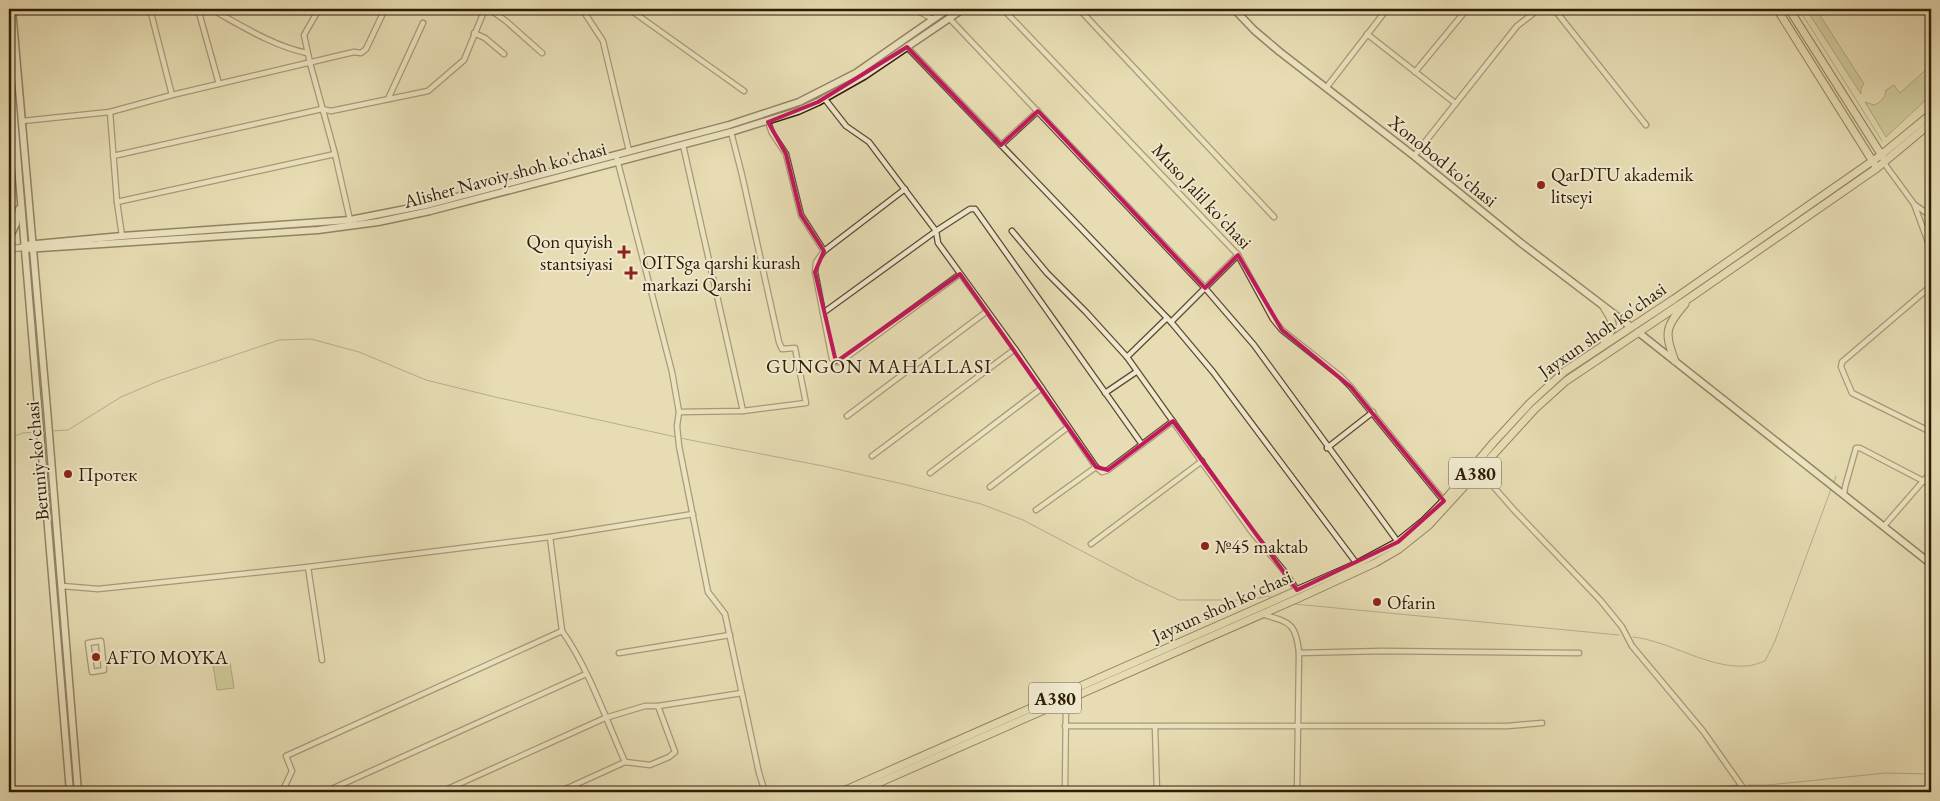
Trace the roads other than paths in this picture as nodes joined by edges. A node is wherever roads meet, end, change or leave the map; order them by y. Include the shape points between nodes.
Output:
1 (12, 9) edge
2 (150, 9) edge
3 (198, 9) edge
4 (211, 9) edge
5 (312, 9) edge
6 (385, 9) edge
7 (487, 9) edge
8 (582, 9) edge
9 (629, 9) edge
10 (914, 9) edge
11 (948, 9) edge
12 (1003, 9) edge
13 (1079, 9) edge
14 (1234, 9) edge
15 (1387, 9) edge
16 (1467, 9) edge
17 (1539, 9) edge
18 (1554, 9) edge
19 (1777, 9) edge
20 (1789, 9) edge
21 (318, 10) edge
22 (960, 10) edge
23 (950, 18) junction
24 (934, 19) junction
25 (423, 23) dead end
26 (474, 33) junction
27 (1367, 34) junction
28 (907, 46) junction
29 (308, 53) junction
30 (542, 53) dead end
31 (504, 54) dead end
32 (9, 57) edge
33 (310, 63) junction
34 (1415, 72) junction
35 (219, 84) junction
36 (1326, 88) junction
37 (744, 90) dead end
38 (172, 95) junction
39 (824, 98) junction
40 (388, 99) junction
41 (1455, 103) junction
42 (322, 109) junction
43 (1038, 111) junction
44 (110, 112) junction
45 (1931, 114) edge
46 (22, 121) junction
47 (768, 122) junction
48 (1931, 123) edge
49 (1646, 124) dead end
50 (730, 132) junction
51 (1001, 144) junction
52 (683, 145) junction
53 (335, 154) junction
54 (630, 154) junction
55 (113, 156) junction
56 (1414, 156) junction
57 (617, 158) junction
58 (1884, 160) junction
59 (1875, 164) junction
60 (905, 189) junction
61 (117, 202) junction
62 (21, 203) junction
63 (1914, 204) junction
64 (1931, 216) edge
65 (1274, 217) dead end
66 (350, 220) junction
67 (936, 231) junction
68 (1012, 231) dead end
69 (122, 236) junction
70 (9, 238) edge
71 (33, 246) junction
72 (24, 247) junction
73 (9, 248) edge
74 (1931, 250) edge
75 (824, 251) junction
76 (1238, 255) junction
77 (960, 274) junction
78 (1931, 286) edge
79 (1205, 288) junction
80 (1692, 297) junction
81 (1604, 307) junction
82 (986, 312) junction
83 (823, 313) junction
84 (1168, 318) junction
85 (1172, 322) junction
86 (1630, 327) junction
87 (1638, 332) junction
88 (1014, 349) junction
89 (1588, 356) junction
90 (1127, 358) junction
91 (1676, 361) junction
92 (1136, 372) junction
93 (1042, 388) junction
94 (1105, 393) junction
95 (743, 411) junction
96 (679, 412) junction
97 (1373, 412) junction
98 (847, 416) dead end
99 (1173, 420) junction
100 (1068, 427) junction
101 (1931, 432) edge
102 (1141, 443) junction
103 (1327, 448) junction
104 (872, 456) dead end
105 (1202, 461) junction
106 (1096, 467) junction
107 (1478, 469) junction
108 (1931, 472) edge
109 (930, 473) dead end
110 (1923, 481) junction
111 (1931, 485) edge
112 (990, 487) dead end
113 (54, 493) junction
114 (46, 494) junction
115 (1844, 494) junction
116 (1444, 501) junction
117 (1036, 510) dead end
118 (693, 514) junction
119 (1884, 526) junction
120 (550, 537) junction
121 (1398, 542) junction
122 (1091, 544) dead end
123 (1357, 564) junction
124 (1931, 564) edge
125 (308, 567) junction
126 (62, 586) junction
127 (1299, 594) junction
128 (1260, 614) junction
129 (562, 631) junction
130 (730, 634) junction
131 (101, 641) joint
132 (619, 653) dead end
133 (1299, 653) junction
134 (1579, 653) dead end
135 (322, 660) dead end
136 (586, 674) junction
137 (69, 686) junction
138 (62, 687) junction
139 (742, 693) junction
140 (1066, 701) junction
141 (658, 706) junction
142 (606, 718) junction
143 (1542, 723) dead end
144 (1297, 725) junction
145 (1065, 726) junction
146 (1155, 727) junction
147 (625, 762) junction
148 (1746, 791) edge
149 (70, 792) edge
150 (78, 792) edge
151 (284, 792) edge
152 (325, 792) edge
153 (441, 792) edge
154 (559, 792) edge
155 (765, 792) edge
156 (841, 792) edge
157 (858, 792) edge
158 (1065, 792) edge
159 (1156, 792) edge
160 (1297, 792) edge
161 (1734, 792) edge

1 - 46 main road, Beruniy ko'chasi
2 - 38 street
3 - 35 street
4 - 29 street via 257,35
5 - 21 street
6 - 33 street via 363,52
7 - 26 street
7 - 30 street
8 - 54 street via 602,41
9 - 37 street
10 - 24 street
11 - 24 main road, Alisher Navoiy shoh ko'chasi
12 - 76 street, Muso Jalil ko'chasi
13 - 65 street
14 - 36 main road, Xonobod ko'chasi via 1254,30
15 - 27 street
16 - 34 street
17 - 41 street via 1517,26
18 - 49 street
19 - 59 main road
20 - 58 main road
21 - 29 street via 304,35
22 - 23 main road, Alisher Navoiy shoh ko'chasi
23 - 28 main road, Alisher Navoiy shoh ko'chasi
23 - 43 street
24 - 54 main road, Alisher Navoiy shoh ko'chasi via 856,73 799,102
25 - 40 street
26 - 31 street
26 - 40 street via 464,60 428,91
27 - 34 street
27 - 36 street
28 - 39 main road, Alisher Navoiy shoh ko'chasi via 864,76
28 - 51 street
29 - 33 street
32 - 62 main road, Beruniy ko'chasi
33 - 35 street
33 - 42 street
34 - 41 street
35 - 38 street
36 - 56 main road, Xonobod ko'chasi
38 - 44 street
39 - 47 main road, Alisher Navoiy shoh ko'chasi
39 - 60 street via 846,126 869,142
40 - 42 street via 331,111
41 - 56 street
42 - 53 street
42 - 55 street
43 - 51 street
43 - 79 street
44 - 46 street
44 - 55 street
45 - 58 main road, Jayxun shoh ko'chasi / A380
46 - 71 main road, Beruniy ko'chasi
47 - 50 main road, Alisher Navoiy shoh ko'chasi
47 - 75 street via 786,154 801,215
48 - 58 main road, Jayxun shoh ko'chasi / A380
50 - 52 main road, Alisher Navoiy shoh ko'chasi
50 - 95 street via 778,342 782,349 795,348 806,404
51 - 84 street
52 - 54 main road, Alisher Navoiy shoh ko'chasi
52 - 95 street
53 - 61 street
53 - 66 street
54 - 57 main road, Alisher Navoiy shoh ko'chasi
55 - 61 street
56 - 81 main road, Xonobod ko'chasi
57 - 66 main road, Alisher Navoiy shoh ko'chasi via 418,207
57 - 71 main road, Alisher Navoiy shoh ko'chasi via 430,211 378,222 318,230
57 - 96 street via 672,372
58 - 59 main road, Jayxun shoh ko'chasi / A380
58 - 63 street
59 - 80 main road, Jayxun shoh ko'chasi / A380
59 - 86 main road, Jayxun shoh ko'chasi / A380
60 - 67 street
60 - 75 street
61 - 69 street
62 - 70 main road
62 - 72 main road, Beruniy ko'chasi
63 - 64 street
63 - 74 street
66 - 69 main road, Alisher Navoiy shoh ko'chasi
67 - 77 street via 938,244
67 - 83 street
67 - 94 street via 975,209
68 - 90 street
69 - 71 main road, Alisher Navoiy shoh ko'chasi
71 - 72 main road, Alisher Navoiy shoh ko'chasi
71 - 113 main road, Beruniy ko'chasi
72 - 73 street, Alisher Navoiy shoh ko'chasi
72 - 114 main road, Beruniy ko'chasi
75 - 83 street via 816,262 815,272
76 - 79 street
76 - 97 street, Muso Jalil ko'chasi via 1282,330 1340,376
77 - 82 street
77 - 83 street via 840,362 832,359
78 - 101 street via 1842,362 1841,367 1852,393
79 - 85 street
79 - 103 street via 1254,345
80 - 87 main road, Jayxun shoh ko'chasi / A380
80 - 91 main road via 1669,325 1667,341
81 - 86 main road, Xonobod ko'chasi
81 - 89 main road via 1611,318 1611,334
82 - 88 street
82 - 98 street
84 - 85 street
84 - 90 street
85 - 123 street
86 - 87 street, Xonobod ko'chasi
86 - 89 main road, Jayxun shoh ko'chasi / A380
87 - 91 main road
87 - 107 main road, Jayxun shoh ko'chasi / A380 via 1566,381
88 - 93 street
88 - 104 street
89 - 116 main road, Jayxun shoh ko'chasi / A380 via 1530,404
90 - 92 street
91 - 115 main road
92 - 94 street
92 - 99 street
93 - 100 street
93 - 109 street
94 - 102 street
95 - 96 street
96 - 118 street via 678,446
97 - 103 street
97 - 116 street, Muso Jalil ko'chasi
99 - 102 street
99 - 105 street
100 - 106 street
100 - 112 street
102 - 106 street via 1108,470 1102,472
103 - 121 street
105 - 122 street
105 - 127 street
106 - 117 street
107 - 127 main road, Jayxun shoh ko'chasi / A380 via 1429,525 1399,550
107 - 148 street via 1622,627 1632,646 1703,731
108 - 110 street
110 - 111 street
110 - 115 street via 1856,448
110 - 119 street
113 - 114 main road
113 - 126 main road, Beruniy ko'chasi
114 - 138 main road, Beruniy ko'chasi
115 - 119 main road
116 - 121 main road, Jayxun shoh ko'chasi / A380
118 - 120 street
118 - 130 street via 708,592 725,614
119 - 124 main road
120 - 125 street
120 - 129 street
121 - 123 main road, Jayxun shoh ko'chasi / A380
123 - 127 main road, Jayxun shoh ko'chasi / A380
125 - 126 street via 98,589
125 - 135 street
126 - 137 main road, Beruniy ko'chasi
127 - 128 main road, Jayxun shoh ko'chasi / A380
127 - 156 main road, Jayxun shoh ko'chasi / A380 via 1268,603
128 - 133 street via 1283,620 1294,628
128 - 140 main road, Jayxun shoh ko'chasi / A380
129 - 136 street
129 - 151 street via 286,756 292,771
130 - 132 street
130 - 139 street
131 - 131 street via 104,670 92,672 88,643
133 - 134 street
133 - 144 street
136 - 142 street
136 - 152 street
137 - 138 main road
137 - 150 main road, Beruniy ko'chasi
138 - 149 main road, Beruniy ko'chasi
139 - 141 street
139 - 155 street
140 - 145 street
140 - 157 main road, Jayxun shoh ko'chasi / A380
141 - 142 street via 645,706
141 - 147 street via 675,752 650,765
142 - 147 street
142 - 153 street
143 - 144 street via 1507,726
144 - 146 street
144 - 160 street
145 - 146 street
145 - 158 street
146 - 159 street
147 - 154 street
148 - 161 street

